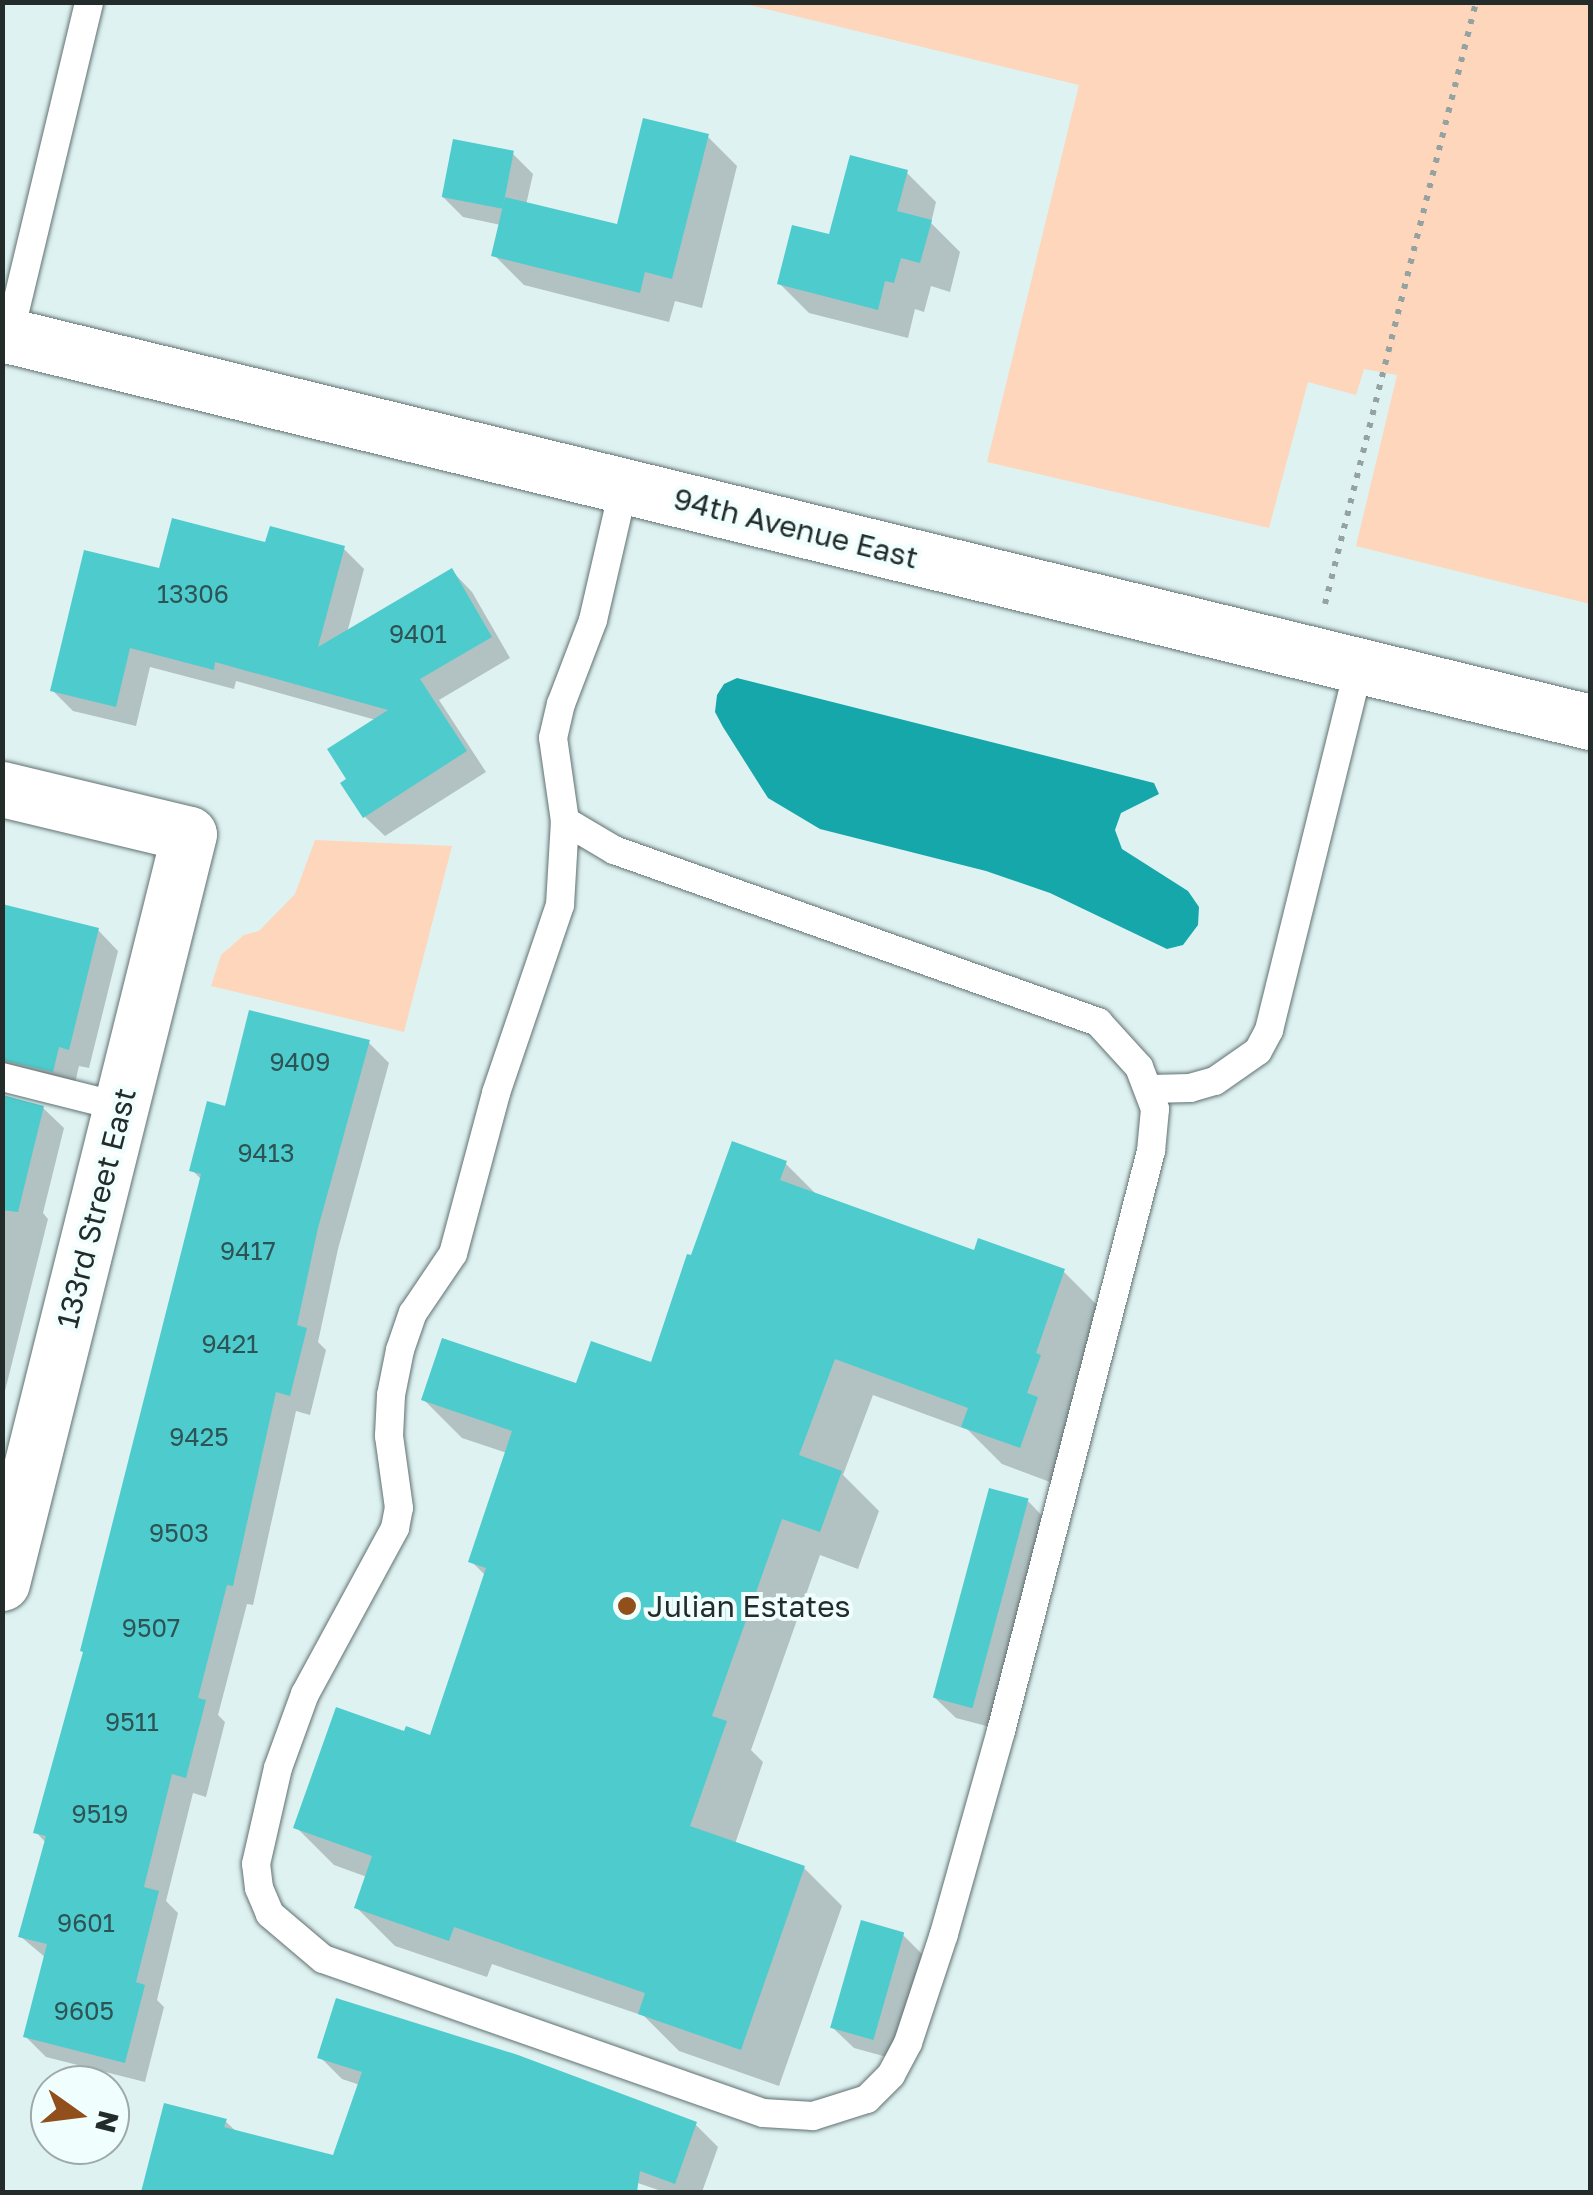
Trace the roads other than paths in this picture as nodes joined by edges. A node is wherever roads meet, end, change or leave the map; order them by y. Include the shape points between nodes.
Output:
1 (88, 2) edge
2 (4, 344) edge
3 (624, 486) junction
4 (1336, 660) junction
5 (1590, 722) edge
6 (2, 789) edge
7 (565, 821) junction
8 (2, 1078) edge
9 (1150, 1090) junction
10 (121, 1107) junction
11 (2, 1582) edge

1 - 2 lane
2 - 3 main road, 94th Avenue East
3 - 4 main road, 94th Avenue East
3 - 7 lane via 593,620 554,738
4 - 5 main road, 94th Avenue East
4 - 9 lane via 1270,1030 1258,1051 1215,1080
6 - 10 main road, 133rd Street East via 189,834
7 - 9 lane via 614,850 1098,1022 1139,1066
7 - 9 lane via 560,905 496,1092 459,1237 413,1314 400,1350 390,1395 395,1528 305,1694 262,1825 256,1864 270,1914 323,1959 790,2118 837,2111 867,2098 891,2075 944,1934 1002,1731 1151,1151 1156,1110
8 - 10 lane
10 - 11 main road, 133rd Street East

